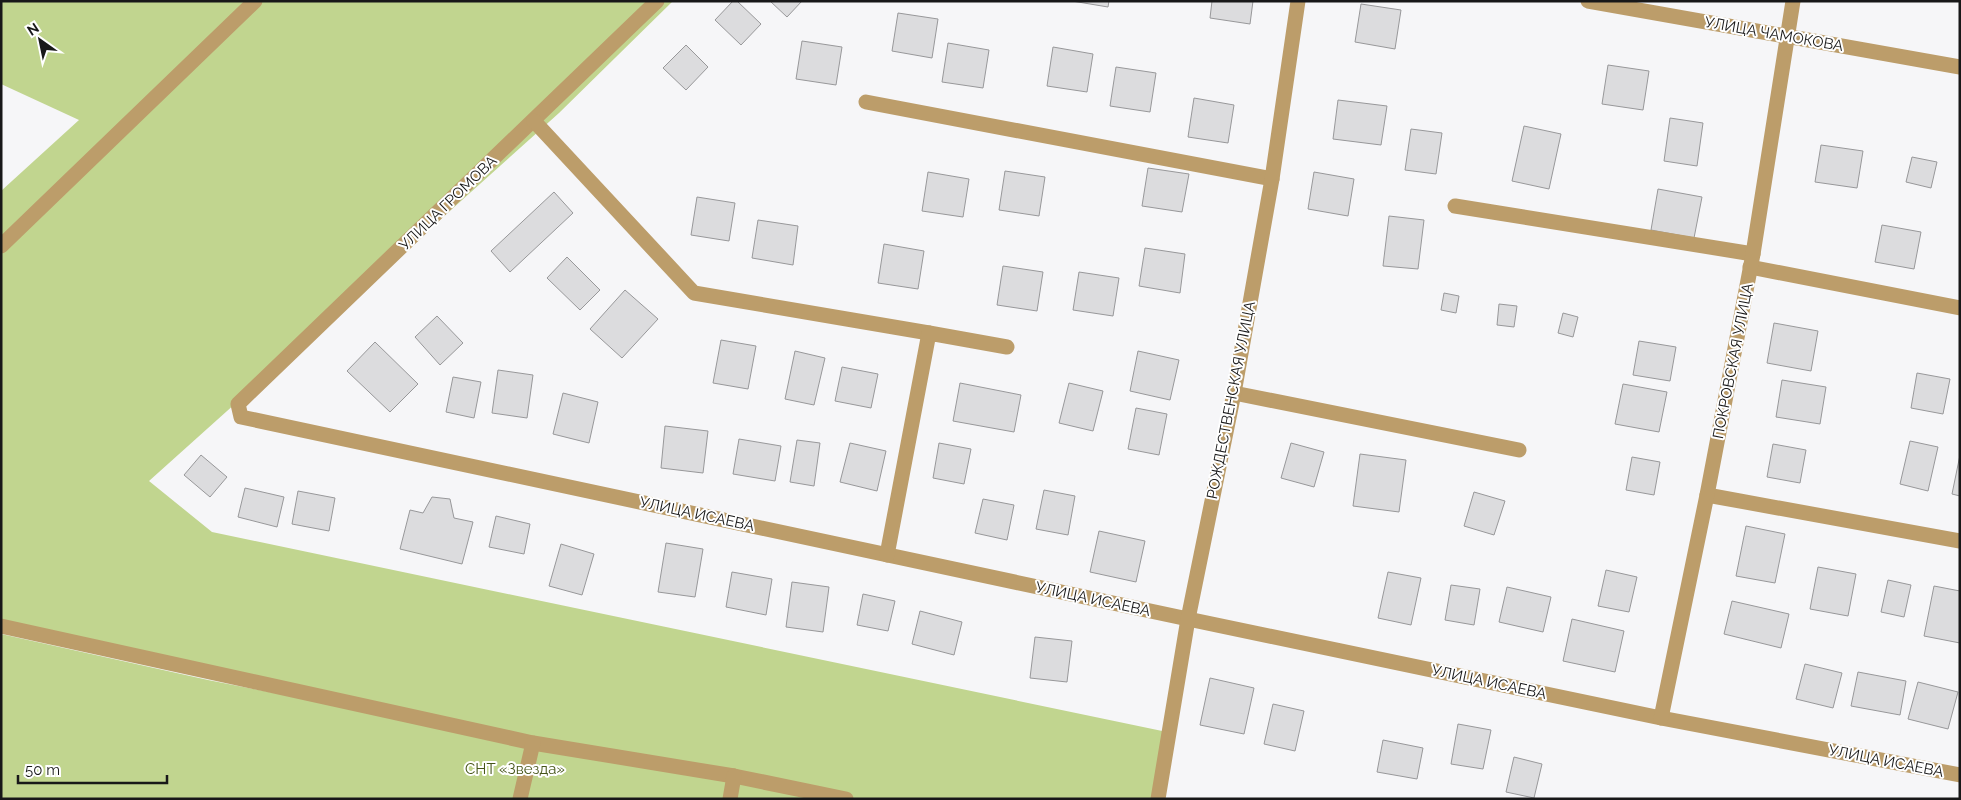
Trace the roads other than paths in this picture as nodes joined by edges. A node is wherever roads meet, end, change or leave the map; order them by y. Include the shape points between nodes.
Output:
1 (255, 1) edge
2 (657, 1) edge
3 (1298, 1) edge
4 (1588, 1) edge
5 (1793, 1) edge
6 (1787, 37) junction
7 (1960, 67) edge
8 (866, 102) dead end
9 (534, 121) junction
10 (1272, 179) junction
11 (1455, 206) dead end
12 (1, 246) edge
13 (1751, 261) junction
14 (1960, 308) edge
15 (929, 333) junction
16 (1007, 347) dead end
17 (1234, 393) junction
18 (238, 404) joint
19 (1519, 450) dead end
20 (1707, 495) junction
21 (1960, 541) edge
22 (888, 555) junction
23 (1188, 619) junction
24 (1, 626) edge
25 (1661, 718) junction
26 (533, 743) junction
27 (1960, 774) edge
28 (734, 776) junction
29 (520, 799) edge
30 (730, 799) edge
31 (846, 799) edge
32 (1158, 799) edge

1 - 12 street
2 - 9 street, УЛИЦА ГРОМОВА
3 - 10 street, РОЖДЕСТВЕНСКАЯ УЛИЦА
4 - 6 street, УЛИЦА ЧАМОКОВА
5 - 6 street, ПОКРОВСКАЯ УЛИЦА
6 - 7 street, УЛИЦА ЧАМОКОВА
6 - 13 street, ПОКРОВСКАЯ УЛИЦА
8 - 10 street
9 - 15 street via 694,293
9 - 18 street, УЛИЦА ГРОМОВА
10 - 17 street, РОЖДЕСТВЕНСКАЯ УЛИЦА
11 - 13 street
13 - 14 street
13 - 20 street, ПОКРОВСКАЯ УЛИЦА
15 - 16 street
15 - 22 street
17 - 19 street
17 - 23 street, РОЖДЕСТВЕНСКАЯ УЛИЦА
18 - 22 street, УЛИЦА ИСАЕВА via 240,417
20 - 21 street
20 - 25 street, ПОКРОВСКАЯ УЛИЦА
22 - 23 street, УЛИЦА ИСАЕВА
23 - 25 street, УЛИЦА ИСАЕВА
23 - 32 street, РОЖДЕСТВЕНСКАЯ УЛИЦА
24 - 26 street
25 - 27 street, УЛИЦА ИСАЕВА
26 - 28 street
26 - 29 street
28 - 30 street
28 - 31 street

